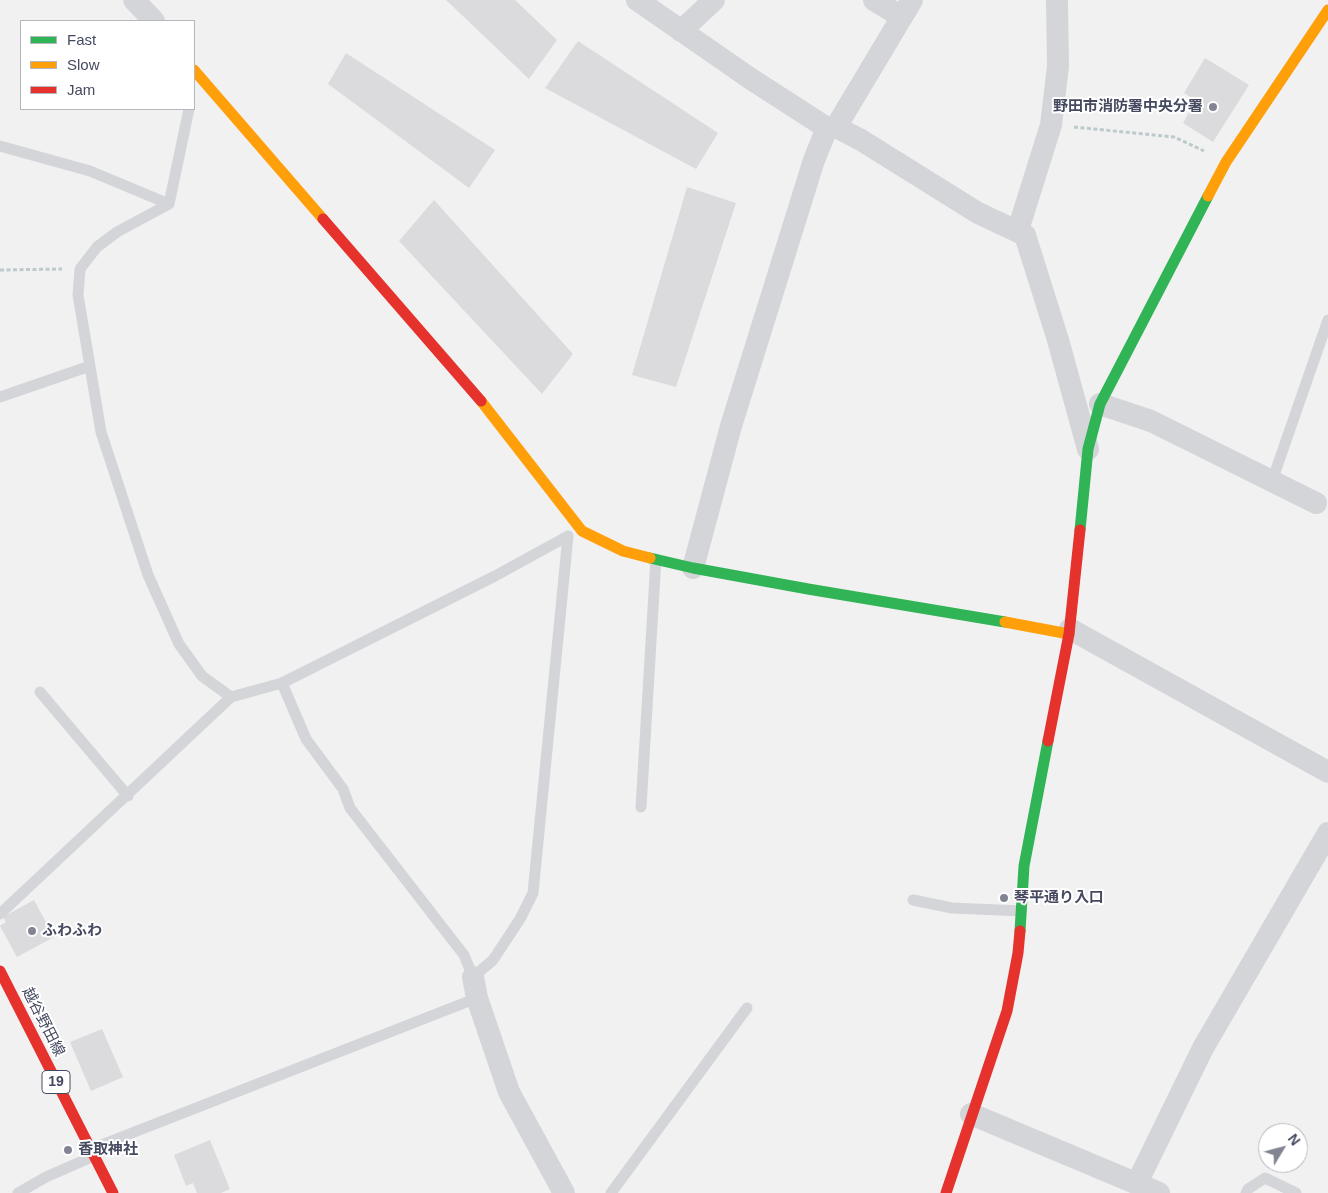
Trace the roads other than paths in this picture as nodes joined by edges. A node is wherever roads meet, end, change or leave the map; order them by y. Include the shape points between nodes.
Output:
1 (637, 0) edge
2 (714, 0) edge
3 (874, 0) edge
4 (1057, 0) edge
5 (137, 1) edge
6 (1315, 4) dead end
7 (907, 8) edge
8 (1327, 13) edge
9 (153, 20) edge
10 (681, 31) junction
11 (195, 76) edge
12 (189, 110) edge
13 (831, 128) junction
14 (0, 146) edge
15 (169, 204) junction
16 (1018, 230) junction
17 (1328, 320) edge
18 (90, 366) junction
19 (0, 397) edge
20 (1100, 404) junction
21 (1088, 449) junction
22 (1272, 481) junction
23 (1316, 503) dead end
24 (575, 534) junction
25 (656, 559) junction
26 (693, 568) junction
27 (1069, 631) junction
28 (282, 683) junction
29 (40, 692) dead end
30 (231, 697) junction
31 (1328, 772) edge
32 (128, 796) junction
33 (641, 807) dead end
34 (1328, 833) edge
35 (913, 900) dead end
36 (1021, 911) junction
37 (0, 914) edge
38 (0, 971) edge
39 (475, 987) junction
40 (747, 1008) dead end
41 (971, 1114) junction
42 (92, 1153) junction
43 (1137, 1183) junction
44 (18, 1193) edge
45 (113, 1193) edge
46 (564, 1193) edge
47 (611, 1193) edge
48 (946, 1193) edge
49 (1159, 1193) edge
50 (1246, 1193) edge
51 (1296, 1193) edge

1 - 10 street
2 - 10 street
3 - 7 street
4 - 16 street via 1058,66 1051,125
5 - 9 street
6 - 8 street
7 - 13 street
8 - 20 street via 1226,162
10 - 13 street
11 - 24 street via 498,422
12 - 15 lane
13 - 16 street via 861,140 978,213
13 - 26 street via 814,160 731,426
14 - 15 lane via 90,171
15 - 18 lane via 117,232 97,247 80,269 78,295
16 - 21 street via 1024,235 1058,340
17 - 22 lane
18 - 19 lane
18 - 30 lane via 101,432 148,575 179,644 202,676
20 - 21 street
20 - 22 street via 1151,421
21 - 27 street
22 - 23 street
24 - 25 street
24 - 28 lane
24 - 39 lane via 533,893 520,919
25 - 26 street
25 - 33 lane
26 - 27 street
27 - 31 street
27 - 36 street via 1024,866
28 - 30 lane
28 - 39 lane via 306,739 343,789 350,808 464,956
29 - 32 lane
30 - 32 lane
32 - 37 lane
34 - 43 street via 1203,1048
35 - 36 lane via 952,908
36 - 41 street via 1008,1011
38 - 42 street, 越谷野田線 / 19
39 - 42 lane
39 - 46 street via 509,1092
40 - 47 lane
41 - 43 street
41 - 48 street
42 - 44 lane
42 - 45 street, 越谷野田線 / 19
43 - 49 street
50 - 51 lane via 1265,1178

